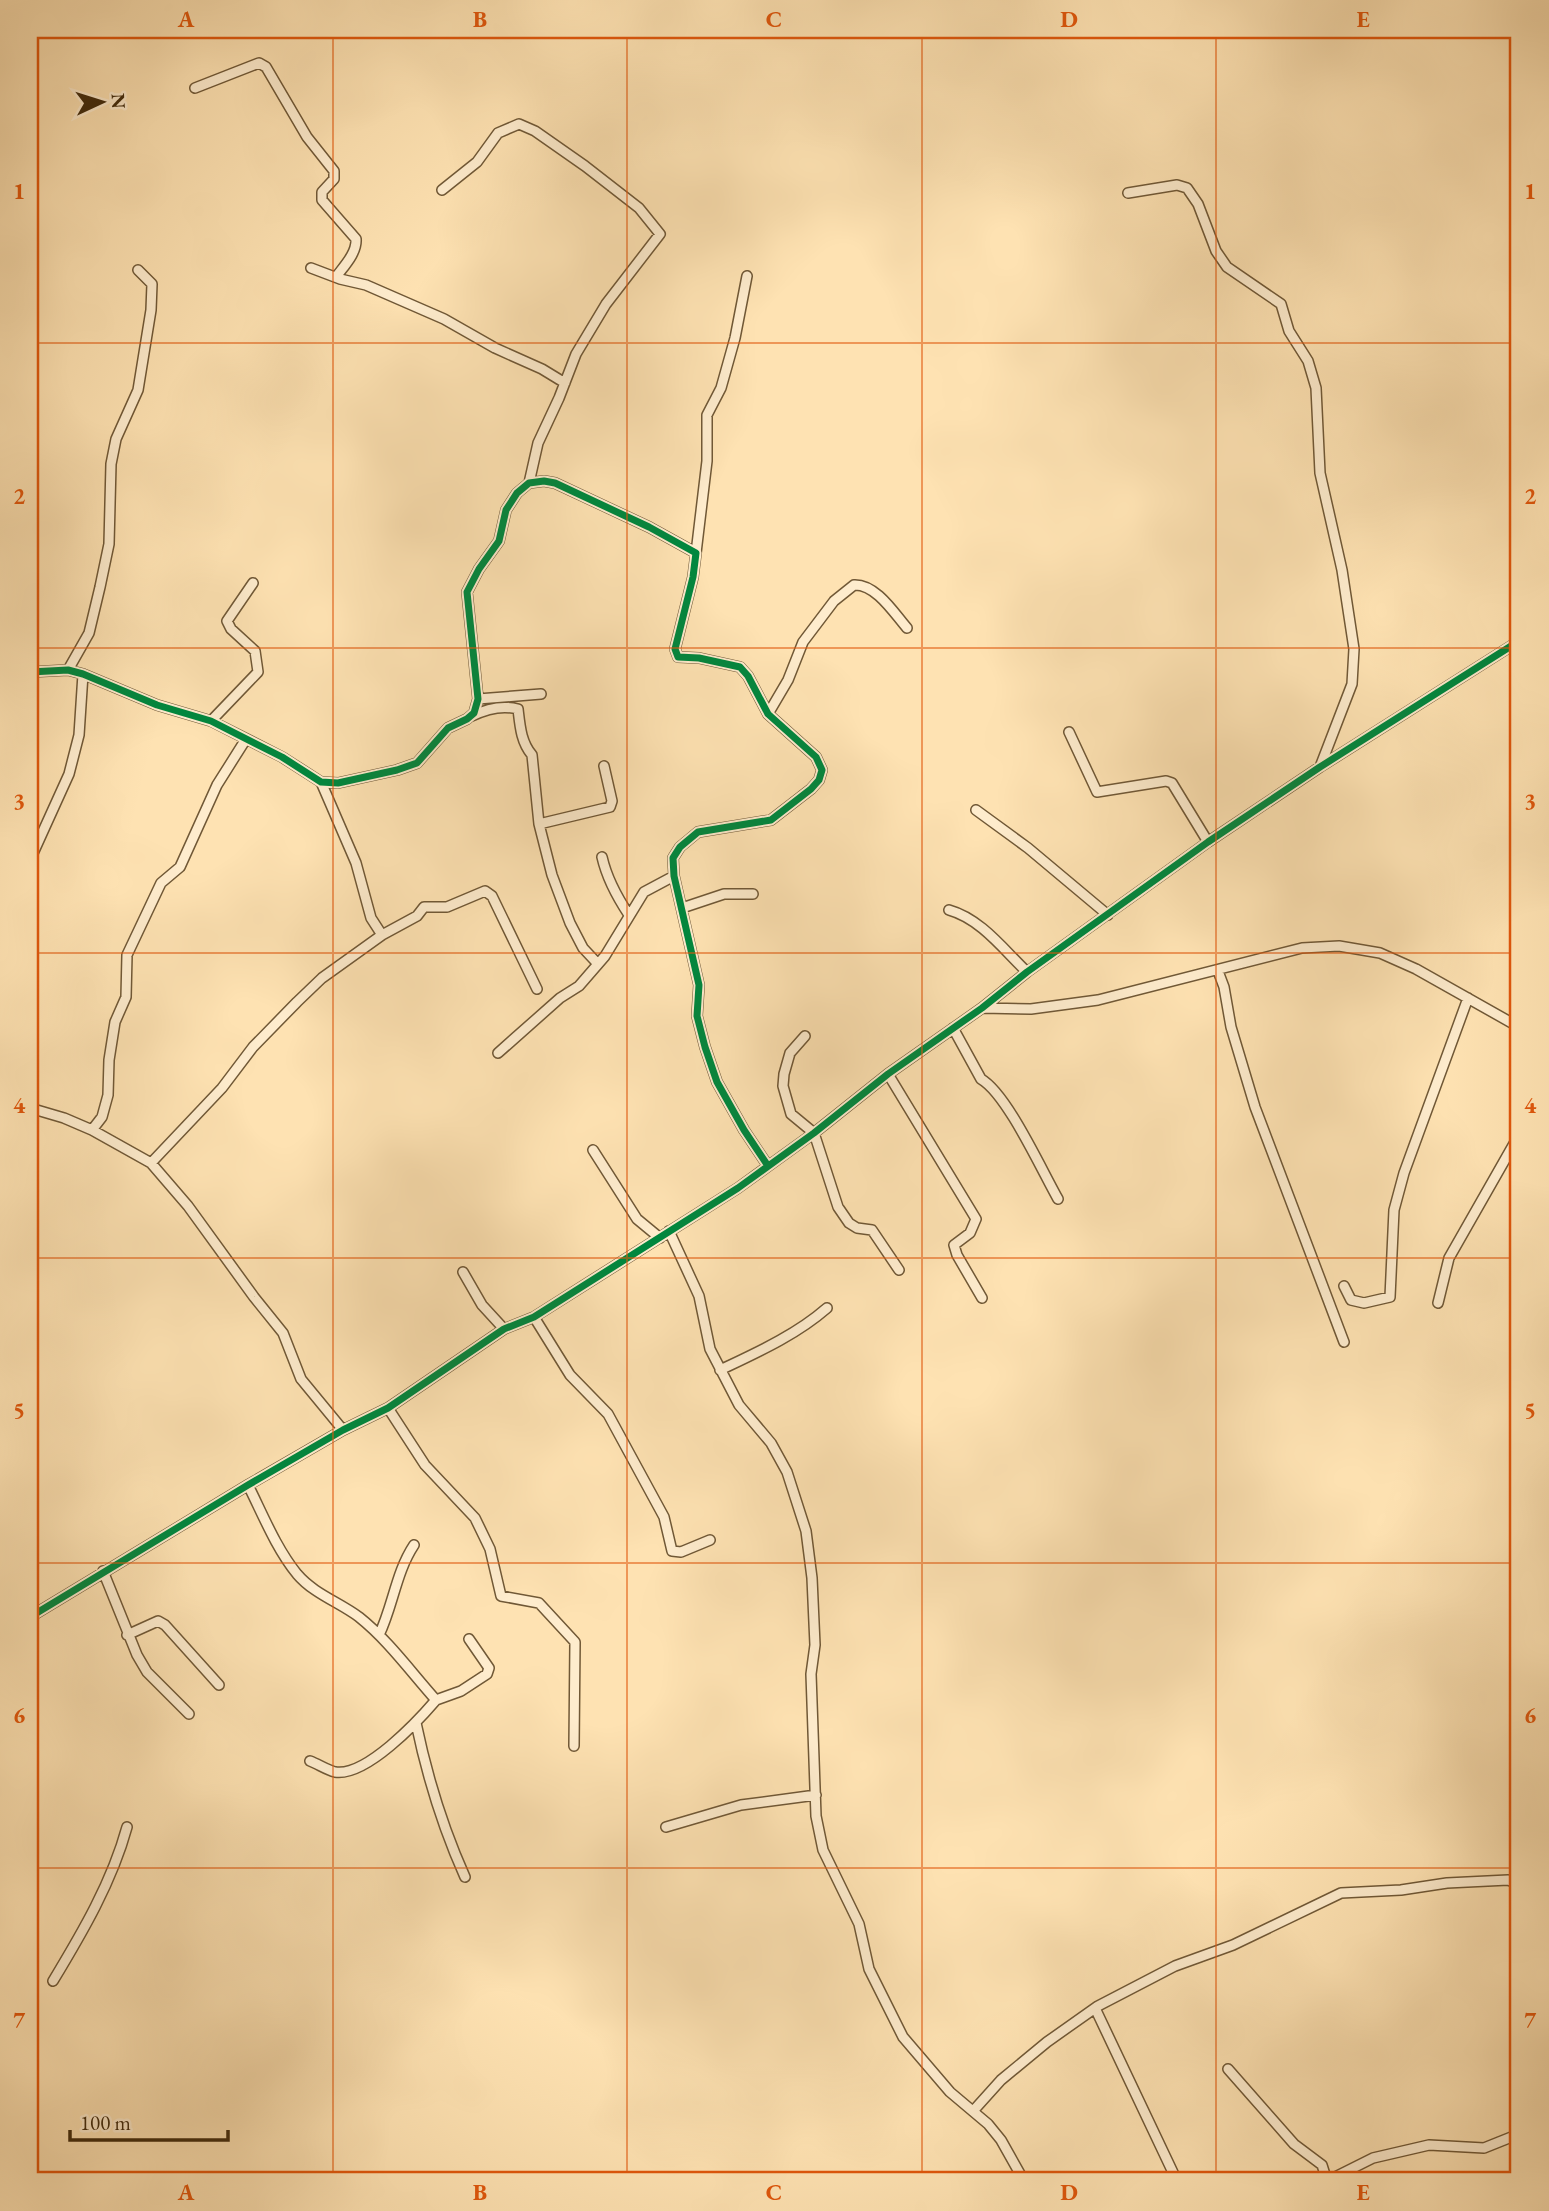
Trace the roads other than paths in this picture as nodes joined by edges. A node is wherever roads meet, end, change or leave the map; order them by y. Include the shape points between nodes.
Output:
1 (195, 88) dead end
2 (442, 190) dead end
3 (1129, 192) dead end
4 (311, 268) dead end
5 (138, 270) dead end
6 (747, 276) dead end
7 (336, 277) junction
8 (565, 383) junction
9 (31, 409) edge
10 (30, 435) edge
11 (529, 483) junction
12 (696, 553) junction
13 (253, 583) dead end
14 (907, 628) dead end
15 (1519, 641) edge
16 (68, 670) junction
17 (30, 672) edge
18 (83, 674) junction
19 (541, 694) dead end
20 (478, 699) junction
21 (768, 714) junction
22 (467, 719) junction
23 (211, 721) junction
24 (1069, 732) dead end
25 (246, 739) junction
26 (604, 766) dead end
27 (1320, 767) junction
28 (321, 782) junction
29 (976, 810) dead end
30 (539, 824) junction
31 (1208, 842) junction
32 (602, 858) dead end
33 (30, 860) edge
34 (674, 876) junction
35 (753, 894) dead end
36 (682, 908) junction
37 (949, 910) dead end
38 (629, 915) junction
39 (1108, 915) junction
40 (382, 935) junction
41 (598, 964) junction
42 (1218, 971) junction
43 (1027, 972) junction
44 (537, 989) dead end
45 (1468, 998) junction
46 (982, 1008) junction
47 (1519, 1027) edge
48 (953, 1028) junction
49 (805, 1036) dead end
50 (498, 1053) dead end
51 (888, 1074) junction
52 (30, 1108) edge
53 (92, 1130) junction
54 (814, 1133) junction
55 (1519, 1135) edge
56 (593, 1150) dead end
57 (151, 1163) junction
58 (768, 1166) junction
59 (1058, 1199) dead end
60 (669, 1231) junction
61 (660, 1238) junction
62 (899, 1270) dead end
63 (463, 1272) dead end
64 (1344, 1286) dead end
65 (982, 1298) dead end
66 (1438, 1303) dead end
67 (827, 1308) dead end
68 (534, 1317) junction
69 (503, 1329) junction
70 (1344, 1342) dead end
71 (720, 1370) junction
72 (388, 1408) junction
73 (343, 1430) junction
74 (247, 1485) junction
75 (710, 1540) dead end
76 (414, 1545) dead end
77 (103, 1571) junction
78 (30, 1617) edge
79 (127, 1635) junction
80 (379, 1635) junction
81 (469, 1639) dead end
82 (219, 1685) dead end
83 (436, 1700) junction
84 (189, 1714) dead end
85 (416, 1723) junction
86 (575, 1746) dead end
87 (310, 1761) dead end
88 (816, 1795) junction
89 (127, 1827) dead end
90 (666, 1827) dead end
91 (465, 1877) dead end
92 (1519, 1884) edge
93 (53, 1981) dead end
94 (1095, 2008) junction
95 (1228, 2069) dead end
96 (974, 2110) junction
97 (1519, 2134) edge
98 (1024, 2181) edge
99 (1177, 2181) edge
100 (1327, 2181) edge

1 - 7 street via 259,62 266,67 307,137 334,172 322,200 357,246
2 - 8 street via 477,162 498,133 519,124 639,208 660,234 606,304 576,354
3 - 27 street via 1177,185 1187,188 1227,267 1280,303 1291,336 1308,361 1316,388 1320,473 1354,649 1352,684
4 - 7 street
5 - 16 street via 152,284 138,390 116,439 109,544 89,633
6 - 12 street via 732,351 707,415 707,461
7 - 8 street via 444,319
8 - 11 street via 538,443
9 - 10 street
11 - 12 street via 555,483
11 - 20 street via 506,510 499,541 467,592
12 - 21 street via 675,649 678,657 740,667
13 - 23 street via 227,621 255,651 258,672
14 - 21 street via 879,596 854,584 834,601 803,642
15 - 27 street
16 - 17 street
16 - 18 street
18 - 23 street via 157,705
18 - 33 street via 79,735 69,774
19 - 20 street
20 - 22 street
21 - 34 street via 816,757 819,780 771,820 698,832 673,858
22 - 28 street via 448,728 417,763 338,783
22 - 30 street via 484,710 518,709 521,733 532,755
23 - 25 street
24 - 31 street via 1097,792 1166,780
25 - 28 street
25 - 53 street via 217,785 180,867 155,893 127,955 126,997 115,1022 108,1095 102,1117
26 - 30 street via 610,807
27 - 31 street
28 - 40 street via 356,863 370,918
29 - 39 street
30 - 41 street via 570,923
31 - 39 street
32 - 38 street via 605,873
34 - 36 street
34 - 38 street via 644,892
35 - 36 street via 724,894
36 - 58 street via 699,985 698,1016 705,1047 717,1082
37 - 43 street via 984,928
38 - 41 street
39 - 43 street
40 - 44 street via 417,916 424,907 447,907 485,891
40 - 57 street via 322,978 289,1010
41 - 50 street via 579,986
42 - 45 street via 1302,948 1339,946 1380,953
42 - 46 street via 1098,1000 1031,1009
42 - 70 street via 1255,1107
43 - 46 street
45 - 47 street
45 - 64 street via 1394,1210 1390,1297 1364,1303 1350,1300
46 - 48 street
48 - 51 street
48 - 59 street via 981,1079 1002,1098
49 - 54 street via 790,1053 783,1086 791,1114
51 - 54 street
51 - 65 street via 976,1219 970,1233 954,1245
52 - 53 street
53 - 57 street
54 - 58 street
54 - 62 street via 838,1206 849,1223 872,1230
55 - 66 street via 1449,1258
56 - 61 street via 637,1219
57 - 73 street via 283,1333 301,1379
58 - 60 street
60 - 61 street
60 - 71 street via 699,1296 710,1349
61 - 68 street
63 - 69 street
67 - 71 street via 771,1346
68 - 69 street
68 - 75 street via 570,1375 608,1414 664,1517 672,1551
69 - 72 street
71 - 88 street via 787,1472 806,1531 815,1645 811,1674
72 - 73 street
72 - 86 street via 425,1465 475,1518 491,1549 502,1596 539,1603 575,1642
73 - 74 street
74 - 77 street
74 - 80 street via 280,1549 308,1586 358,1616
76 - 80 street via 405,1558
77 - 78 street
77 - 79 street
79 - 82 street via 158,1621
79 - 84 street via 147,1672
80 - 83 street
81 - 83 street via 489,1668 487,1674
83 - 85 street
85 - 87 street via 386,1750 350,1770 336,1772
85 - 91 street via 430,1780
88 - 90 street via 741,1805
88 - 96 street via 823,1850 859,1924 869,1969 891,2017 950,2092
89 - 93 street via 100,1897
92 - 94 street via 1508,1880 1341,1892 1233,1945 1141,1982
94 - 96 street via 1000,2080
94 - 99 street
95 - 100 street via 1294,2144 1322,2165
96 - 98 street via 1000,2140
97 - 100 street via 1483,2148 1429,2145 1373,2158

